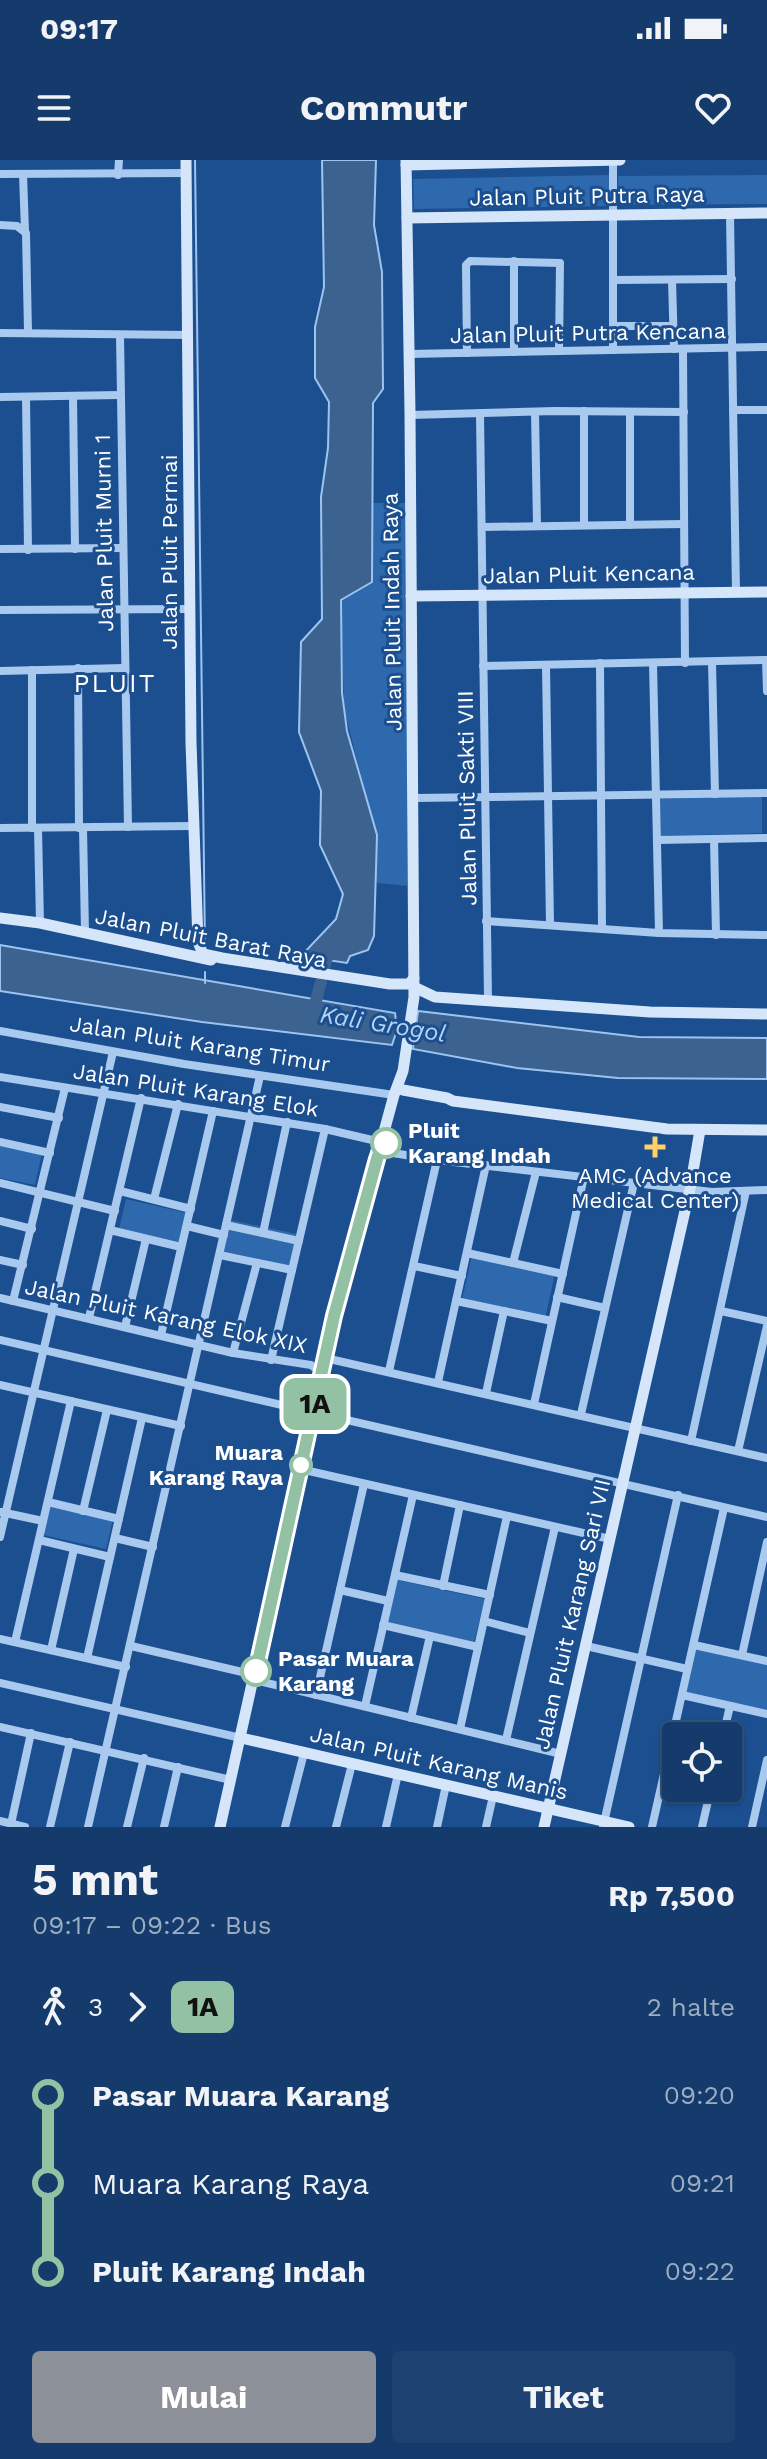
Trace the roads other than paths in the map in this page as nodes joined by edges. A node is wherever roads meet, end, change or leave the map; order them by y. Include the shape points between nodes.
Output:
1 (119, 160) edge
2 (186, 160) edge
3 (556, 160) edge
4 (613, 160) edge
5 (620, 160) edge
6 (500, 161) edge
7 (406, 162) edge
8 (186, 173) junction
9 (0, 174) edge
10 (23, 174) junction
11 (118, 175) junction
12 (767, 213) edge
13 (730, 214) junction
14 (613, 215) junction
15 (407, 218) junction
16 (0, 225) edge
17 (21, 228) junction
18 (514, 261) junction
19 (732, 279) junction
20 (614, 280) junction
21 (672, 280) junction
22 (614, 326) junction
23 (673, 326) junction
24 (28, 332) junction
25 (0, 333) edge
26 (120, 335) junction
27 (188, 335) junction
28 (767, 347) edge
29 (733, 348) junction
30 (679, 349) junction
31 (613, 350) junction
32 (559, 351) junction
33 (514, 352) junction
34 (467, 353) junction
35 (409, 354) junction
36 (120, 395) junction
37 (73, 396) junction
38 (0, 397) edge
39 (26, 397) junction
40 (733, 410) junction
41 (767, 410) edge
42 (584, 411) junction
43 (535, 412) junction
44 (630, 412) junction
45 (684, 412) junction
46 (480, 413) junction
47 (410, 415) junction
48 (684, 524) junction
49 (537, 525) junction
50 (584, 525) junction
51 (630, 525) junction
52 (483, 527) junction
53 (122, 548) junction
54 (0, 549) edge
55 (75, 549) junction
56 (28, 550) junction
57 (767, 592) edge
58 (684, 593) junction
59 (736, 593) junction
60 (411, 596) junction
61 (483, 596) junction
62 (190, 609) junction
63 (0, 610) edge
64 (124, 610) junction
65 (767, 660) edge
66 (712, 662) junction
67 (600, 663) junction
68 (653, 663) junction
69 (685, 663) junction
70 (546, 665) junction
71 (483, 666) junction
72 (78, 668) junction
73 (124, 668) junction
74 (32, 670) junction
75 (0, 671) edge
76 (767, 691) edge
77 (767, 793) edge
78 (656, 794) junction
79 (715, 794) junction
80 (602, 795) junction
81 (546, 796) junction
82 (485, 797) junction
83 (414, 798) junction
84 (193, 826) junction
85 (128, 827) junction
86 (0, 828) edge
87 (35, 828) junction
88 (81, 828) junction
89 (767, 838) edge
90 (714, 839) junction
91 (657, 840) junction
92 (0, 918) edge
93 (486, 921) junction
94 (40, 923) junction
95 (550, 925) junction
96 (602, 929) junction
97 (196, 931) junction
98 (85, 933) junction
99 (659, 933) junction
100 (716, 935) junction
101 (767, 935) edge
102 (181, 954) junction
103 (358, 983) junction
104 (414, 995) junction
105 (488, 999) junction
106 (767, 1014) edge
107 (0, 1031) edge
108 (113, 1052) junction
109 (260, 1076) junction
110 (0, 1077) edge
111 (65, 1088) junction
112 (104, 1093) junction
113 (399, 1093) junction
114 (141, 1098) junction
115 (178, 1104) junction
116 (0, 1107) edge
117 (213, 1111) junction
118 (252, 1116) junction
119 (59, 1118) junction
120 (287, 1122) junction
121 (325, 1129) junction
122 (700, 1130) junction
123 (767, 1130) edge
124 (0, 1142) edge
125 (382, 1145) junction
126 (50, 1153) junction
127 (437, 1160) junction
128 (486, 1165) junction
129 (536, 1172) junction
130 (584, 1177) junction
131 (0, 1183) edge
132 (634, 1183) junction
133 (690, 1189) junction
134 (767, 1190) edge
135 (120, 1191) junction
136 (746, 1191) junction
137 (41, 1193) junction
138 (154, 1199) junction
139 (78, 1202) junction
140 (191, 1209) junction
141 (115, 1211) junction
142 (0, 1221) edge
143 (226, 1225) junction
144 (187, 1226) junction
145 (32, 1229) junction
146 (110, 1230) junction
147 (263, 1233) junction
148 (224, 1235) junction
149 (146, 1239) junction
150 (299, 1241) junction
151 (181, 1247) junction
152 (467, 1253) junction
153 (220, 1255) junction
154 (0, 1260) edge
155 (257, 1263) junction
156 (513, 1263) junction
157 (23, 1265) junction
158 (414, 1266) junction
159 (292, 1270) junction
160 (563, 1274) junction
161 (462, 1276) junction
162 (557, 1297) junction
163 (0, 1298) edge
164 (13, 1301) junction
165 (456, 1301) junction
166 (605, 1308) junction
167 (52, 1310) junction
168 (504, 1311) junction
169 (721, 1311) junction
170 (89, 1318) junction
171 (552, 1321) junction
172 (767, 1324) edge
173 (125, 1327) junction
174 (161, 1335) junction
175 (0, 1340) edge
176 (198, 1344) junction
177 (765, 1347) edge
178 (42, 1350) junction
179 (233, 1353) junction
180 (325, 1358) junction
181 (271, 1360) junction
182 (389, 1371) junction
183 (322, 1373) junction
184 (438, 1382) junction
185 (191, 1384) junction
186 (0, 1385) edge
187 (32, 1393) junction
188 (486, 1393) junction
189 (71, 1401) junction
190 (534, 1404) junction
191 (107, 1410) junction
192 (313, 1412) junction
193 (581, 1414) junction
194 (142, 1418) junction
195 (181, 1426) junction
196 (634, 1428) junction
197 (691, 1441) junction
198 (738, 1451) junction
199 (767, 1458) edge
200 (300, 1469) junction
201 (623, 1482) junction
202 (364, 1484) junction
203 (413, 1495) junction
204 (678, 1495) junction
205 (48, 1502) junction
206 (460, 1505) junction
207 (724, 1508) junction
208 (83, 1511) junction
209 (3, 1512) edge
210 (507, 1516) junction
211 (767, 1517) edge
212 (119, 1519) junction
213 (43, 1521) junction
214 (555, 1527) junction
215 (0, 1537) edge
216 (115, 1538) junction
217 (610, 1539) junction
218 (39, 1540) junction
219 (767, 1542) edge
220 (153, 1547) junction
221 (74, 1549) junction
222 (110, 1557) junction
223 (395, 1575) junction
224 (443, 1586) junction
225 (340, 1590) junction
226 (490, 1595) junction
227 (388, 1601) junction
228 (484, 1621) junction
229 (383, 1625) junction
230 (530, 1633) junction
231 (430, 1636) junction
232 (0, 1639) edge
233 (15, 1642) junction
234 (694, 1645) junction
235 (131, 1646) junction
236 (586, 1646) junction
237 (478, 1647) junction
238 (51, 1650) junction
239 (742, 1655) junction
240 (87, 1658) junction
241 (642, 1658) junction
242 (767, 1661) edge
243 (126, 1667) junction
244 (687, 1669) junction
245 (254, 1678) junction
246 (0, 1683) edge
247 (316, 1695) junction
248 (682, 1695) junction
249 (365, 1706) junction
250 (730, 1706) junction
251 (115, 1709) junction
252 (767, 1714) edge
253 (411, 1718) junction
254 (726, 1722) edge
255 (0, 1727) edge
256 (460, 1729) junction
257 (31, 1733) junction
258 (241, 1738) junction
259 (506, 1740) junction
260 (70, 1742) junction
261 (106, 1750) junction
262 (304, 1753) junction
263 (561, 1754) junction
264 (144, 1758) junction
265 (767, 1760) edge
266 (352, 1764) junction
267 (178, 1767) junction
268 (398, 1774) junction
269 (231, 1780) junction
270 (446, 1785) junction
271 (493, 1796) junction
272 (708, 1802) edge
273 (548, 1809) junction
274 (0, 1821) edge
275 (11, 1824) junction
276 (603, 1824) edge
277 (25, 1827) edge
278 (50, 1827) edge
279 (88, 1827) edge
280 (127, 1827) edge
281 (164, 1827) edge
282 (220, 1827) edge
283 (285, 1827) edge
284 (336, 1827) edge
285 (386, 1827) edge
286 (437, 1827) edge
287 (486, 1827) edge
288 (544, 1827) edge
289 (629, 1827) edge
290 (652, 1827) edge
291 (702, 1827) edge
292 (752, 1827) edge

1 - 11 street
2 - 8 street, Jalan Pluit Permai
3 - 4 street
3 - 6 street
4 - 5 street
4 - 14 street
6 - 7 street
7 - 15 street, Jalan Pluit Indah Raya
8 - 11 street
8 - 27 street, Jalan Pluit Permai
9 - 10 street
10 - 11 street
10 - 17 street
12 - 13 street, Jalan Pluit Putra Raya
13 - 14 street, Jalan Pluit Putra Raya
13 - 19 street
14 - 15 street, Jalan Pluit Putra Raya
14 - 20 street
15 - 35 street, Jalan Pluit Indah Raya
16 - 17 street
17 - 24 street
18 - 32 street via 560,263
18 - 33 street
18 - 34 street via 467,263
19 - 21 street
19 - 29 street
20 - 21 street
20 - 22 street
21 - 23 street
22 - 23 street
22 - 31 street
23 - 30 street
24 - 25 street
24 - 26 street
26 - 27 street
26 - 36 street, Jalan Pluit Murni 1
27 - 62 street, Jalan Pluit Permai
28 - 29 street, Jalan Pluit Putra Kencana
29 - 30 street, Jalan Pluit Putra Kencana
29 - 40 street
30 - 31 street, Jalan Pluit Putra Kencana
30 - 45 street
31 - 32 street, Jalan Pluit Putra Kencana
32 - 33 street, Jalan Pluit Putra Kencana
33 - 34 street, Jalan Pluit Putra Kencana
34 - 35 street, Jalan Pluit Putra Kencana
35 - 47 street, Jalan Pluit Indah Raya
36 - 37 street
36 - 53 street, Jalan Pluit Murni 1
37 - 39 street
37 - 55 street
38 - 39 street
39 - 56 street
40 - 41 street
40 - 59 street
42 - 43 street
42 - 44 street
42 - 50 street
43 - 46 street
43 - 49 street
44 - 45 street
44 - 51 street
45 - 48 street
46 - 47 street
46 - 52 street, Jalan Pluit Sakti VIII
47 - 60 street, Jalan Pluit Indah Raya
48 - 51 street
48 - 58 street
49 - 50 street
49 - 52 street
50 - 51 street
52 - 61 street, Jalan Pluit Sakti VIII
53 - 55 street
53 - 64 street, Jalan Pluit Murni 1
54 - 56 street
55 - 56 street
57 - 59 street, Jalan Pluit Kencana
58 - 59 street, Jalan Pluit Kencana
58 - 61 street, Jalan Pluit Kencana
58 - 69 street
60 - 61 street, Jalan Pluit Kencana
60 - 83 street, Jalan Pluit Indah Raya
61 - 71 street, Jalan Pluit Sakti VIII
62 - 64 street
62 - 84 street, Jalan Pluit Permai
63 - 64 street
64 - 73 street, Jalan Pluit Murni 1
65 - 66 street
65 - 76 street
66 - 69 street
66 - 79 street
67 - 68 street
67 - 70 street
67 - 80 street
68 - 69 street
68 - 78 street
70 - 71 street
70 - 81 street
71 - 82 street, Jalan Pluit Sakti VIII
72 - 73 street
72 - 74 street
72 - 88 street
73 - 85 street, Jalan Pluit Murni 1
74 - 75 street
74 - 87 street
77 - 79 street
78 - 79 street
78 - 80 street
78 - 91 street
80 - 81 street
80 - 96 street
81 - 82 street
81 - 95 street
82 - 83 street
82 - 93 street, Jalan Pluit Sakti VIII
83 - 104 street, Jalan Pluit Indah Raya
84 - 85 street
84 - 97 street, Jalan Pluit Permai
85 - 88 street
86 - 87 street
87 - 88 street
87 - 94 street
88 - 98 street
89 - 90 street
90 - 91 street
90 - 100 street
91 - 99 street
92 - 94 street, Jalan Pluit Barat Raya
93 - 95 street
93 - 105 street, Jalan Pluit Sakti VIII
94 - 98 street, Jalan Pluit Barat Raya
95 - 96 street
96 - 99 street
97 - 102 street
97 - 103 street, Jalan Pluit Barat Raya via 207,956
98 - 102 street, Jalan Pluit Barat Raya
99 - 100 street
100 - 101 street
102 - 103 street, Jalan Pluit Barat Raya
103 - 104 street, Jalan Pluit Barat Raya via 405,984
104 - 105 street
104 - 113 street, Jalan Pluit Indah Raya
105 - 106 street via 650,1012
107 - 108 street, Jalan Pluit Karang Timur
108 - 109 street, Jalan Pluit Karang Timur
108 - 112 street
109 - 113 street, Jalan Pluit Karang Timur
109 - 118 street
110 - 111 street, Jalan Pluit Karang Elok
111 - 112 street, Jalan Pluit Karang Elok
111 - 119 street
112 - 114 street, Jalan Pluit Karang Elok
112 - 139 street
113 - 122 street
113 - 125 street, Jalan Pluit Indah Raya
114 - 115 street, Jalan Pluit Karang Elok
114 - 135 street
115 - 117 street, Jalan Pluit Karang Elok
115 - 138 street
116 - 119 street
117 - 118 street, Jalan Pluit Karang Elok
117 - 140 street
118 - 120 street, Jalan Pluit Karang Elok
118 - 143 street
119 - 126 street
120 - 121 street, Jalan Pluit Karang Elok
120 - 147 street
121 - 125 street, Jalan Pluit Karang Elok
121 - 150 street
122 - 123 street
122 - 133 street, Jalan Pluit Karang Sari VII
124 - 126 street
125 - 127 street, Jalan Pluit Karang Elok
125 - 180 street, Jalan Pluit Indah Raya
126 - 137 street
127 - 128 street, Jalan Pluit Karang Elok
127 - 158 street
128 - 129 street, Jalan Pluit Karang Elok
128 - 152 street
129 - 130 street, Jalan Pluit Karang Elok
129 - 156 street
130 - 132 street, Jalan Pluit Karang Elok
130 - 160 street
131 - 137 street
132 - 133 street, Jalan Pluit Karang Elok
132 - 166 street
133 - 136 street, Jalan Pluit Karang Elok
133 - 196 street, Jalan Pluit Karang Sari VII
134 - 136 street, Jalan Pluit Karang Elok
135 - 138 street
135 - 141 street
136 - 169 street
137 - 139 street
137 - 145 street
138 - 140 street
139 - 141 street
139 - 167 street
140 - 144 street
141 - 146 street
142 - 145 street
143 - 147 street
143 - 148 street
144 - 148 street
144 - 151 street
145 - 157 street
146 - 149 street
146 - 170 street
147 - 150 street
148 - 153 street
149 - 151 street
149 - 173 street
150 - 159 street
151 - 174 street
152 - 156 street
152 - 161 street
153 - 155 street
153 - 176 street
154 - 157 street
155 - 159 street
155 - 179 street
156 - 160 street
157 - 164 street
158 - 161 street
158 - 182 street
159 - 181 street
160 - 162 street
161 - 165 street
162 - 166 street
162 - 171 street
163 - 164 street, Jalan Pluit Karang Elok XIX
164 - 167 street, Jalan Pluit Karang Elok XIX
165 - 168 street
165 - 184 street
166 - 193 street
167 - 170 street, Jalan Pluit Karang Elok XIX
167 - 178 street
168 - 171 street
168 - 188 street
169 - 172 street
169 - 197 street
170 - 173 street, Jalan Pluit Karang Elok XIX
171 - 190 street
172 - 177 street
173 - 174 street, Jalan Pluit Karang Elok XIX
174 - 176 street, Jalan Pluit Karang Elok XIX
175 - 178 street
176 - 179 street, Jalan Pluit Karang Elok XIX
176 - 185 street
177 - 198 street
178 - 185 street
178 - 187 street
179 - 181 street, Jalan Pluit Karang Elok XIX
180 - 182 street
180 - 183 street, Jalan Pluit Indah Raya
181 - 183 street, Jalan Pluit Karang Elok XIX via 311,1365
182 - 184 street
183 - 192 street, Jalan Pluit Indah Raya
184 - 188 street
185 - 192 street
185 - 195 street
186 - 187 street
187 - 189 street
187 - 209 street
188 - 190 street
189 - 191 street
189 - 205 street
190 - 193 street
191 - 194 street
191 - 208 street
192 - 200 street, Jalan Pluit Indah Raya
192 - 201 street
193 - 196 street
194 - 195 street
194 - 212 street
195 - 220 street
196 - 197 street
196 - 201 street, Jalan Pluit Karang Sari VII
197 - 198 street
198 - 199 street
200 - 202 street
200 - 245 street, Jalan Pluit Indah Raya
201 - 204 street
201 - 217 street, Jalan Pluit Karang Sari VII
202 - 203 street
202 - 225 street
203 - 206 street
203 - 223 street
204 - 207 street
204 - 241 street
205 - 208 street
205 - 213 street
206 - 210 street
206 - 224 street
207 - 211 street
207 - 234 street
208 - 212 street
209 - 213 street
209 - 215 street
210 - 214 street
210 - 226 street
212 - 216 street
213 - 218 street
214 - 217 street
214 - 230 street
216 - 220 street
216 - 222 street
217 - 236 street, Jalan Pluit Karang Sari VII
218 - 221 street
218 - 233 street
219 - 239 street
220 - 235 street
221 - 222 street
221 - 238 street
222 - 240 street
223 - 224 street
223 - 227 street
224 - 226 street
225 - 227 street
225 - 247 street
226 - 228 street
227 - 229 street
228 - 230 street
228 - 237 street
229 - 231 street
229 - 249 street
230 - 259 street
231 - 237 street
231 - 253 street
232 - 233 street
233 - 238 street
234 - 239 street
234 - 244 street
235 - 243 street
235 - 245 street
236 - 241 street
236 - 263 street, Jalan Pluit Karang Sari VII
237 - 256 street
238 - 240 street
239 - 242 street
240 - 243 street
241 - 244 street
241 - 276 street
243 - 251 street
244 - 248 street
245 - 247 street
245 - 258 street, Jalan Pluit Indah Raya
246 - 251 street
247 - 249 street
248 - 250 street
248 - 290 street
249 - 253 street
250 - 252 street
250 - 254 street
251 - 258 street
251 - 261 street
253 - 256 street
255 - 257 street
256 - 259 street
257 - 260 street
257 - 275 street
258 - 262 street, Jalan Pluit Karang Manis
258 - 269 street, Jalan Pluit Indah Raya
259 - 263 street
260 - 261 street
260 - 278 street
261 - 264 street
261 - 279 street
262 - 266 street, Jalan Pluit Karang Manis
262 - 283 street
263 - 273 street, Jalan Pluit Karang Sari VII
264 - 267 street
264 - 280 street
265 - 292 street
266 - 268 street, Jalan Pluit Karang Manis
266 - 284 street
267 - 269 street
267 - 281 street
268 - 270 street, Jalan Pluit Karang Manis
268 - 285 street
269 - 282 street, Jalan Pluit Indah Raya
270 - 271 street, Jalan Pluit Karang Manis
270 - 286 street
271 - 273 street, Jalan Pluit Karang Manis
271 - 287 street
272 - 291 street
273 - 276 street, Jalan Pluit Karang Manis
273 - 288 street, Jalan Pluit Karang Sari VII
274 - 275 street
275 - 277 street
276 - 289 street, Jalan Pluit Karang Manis

